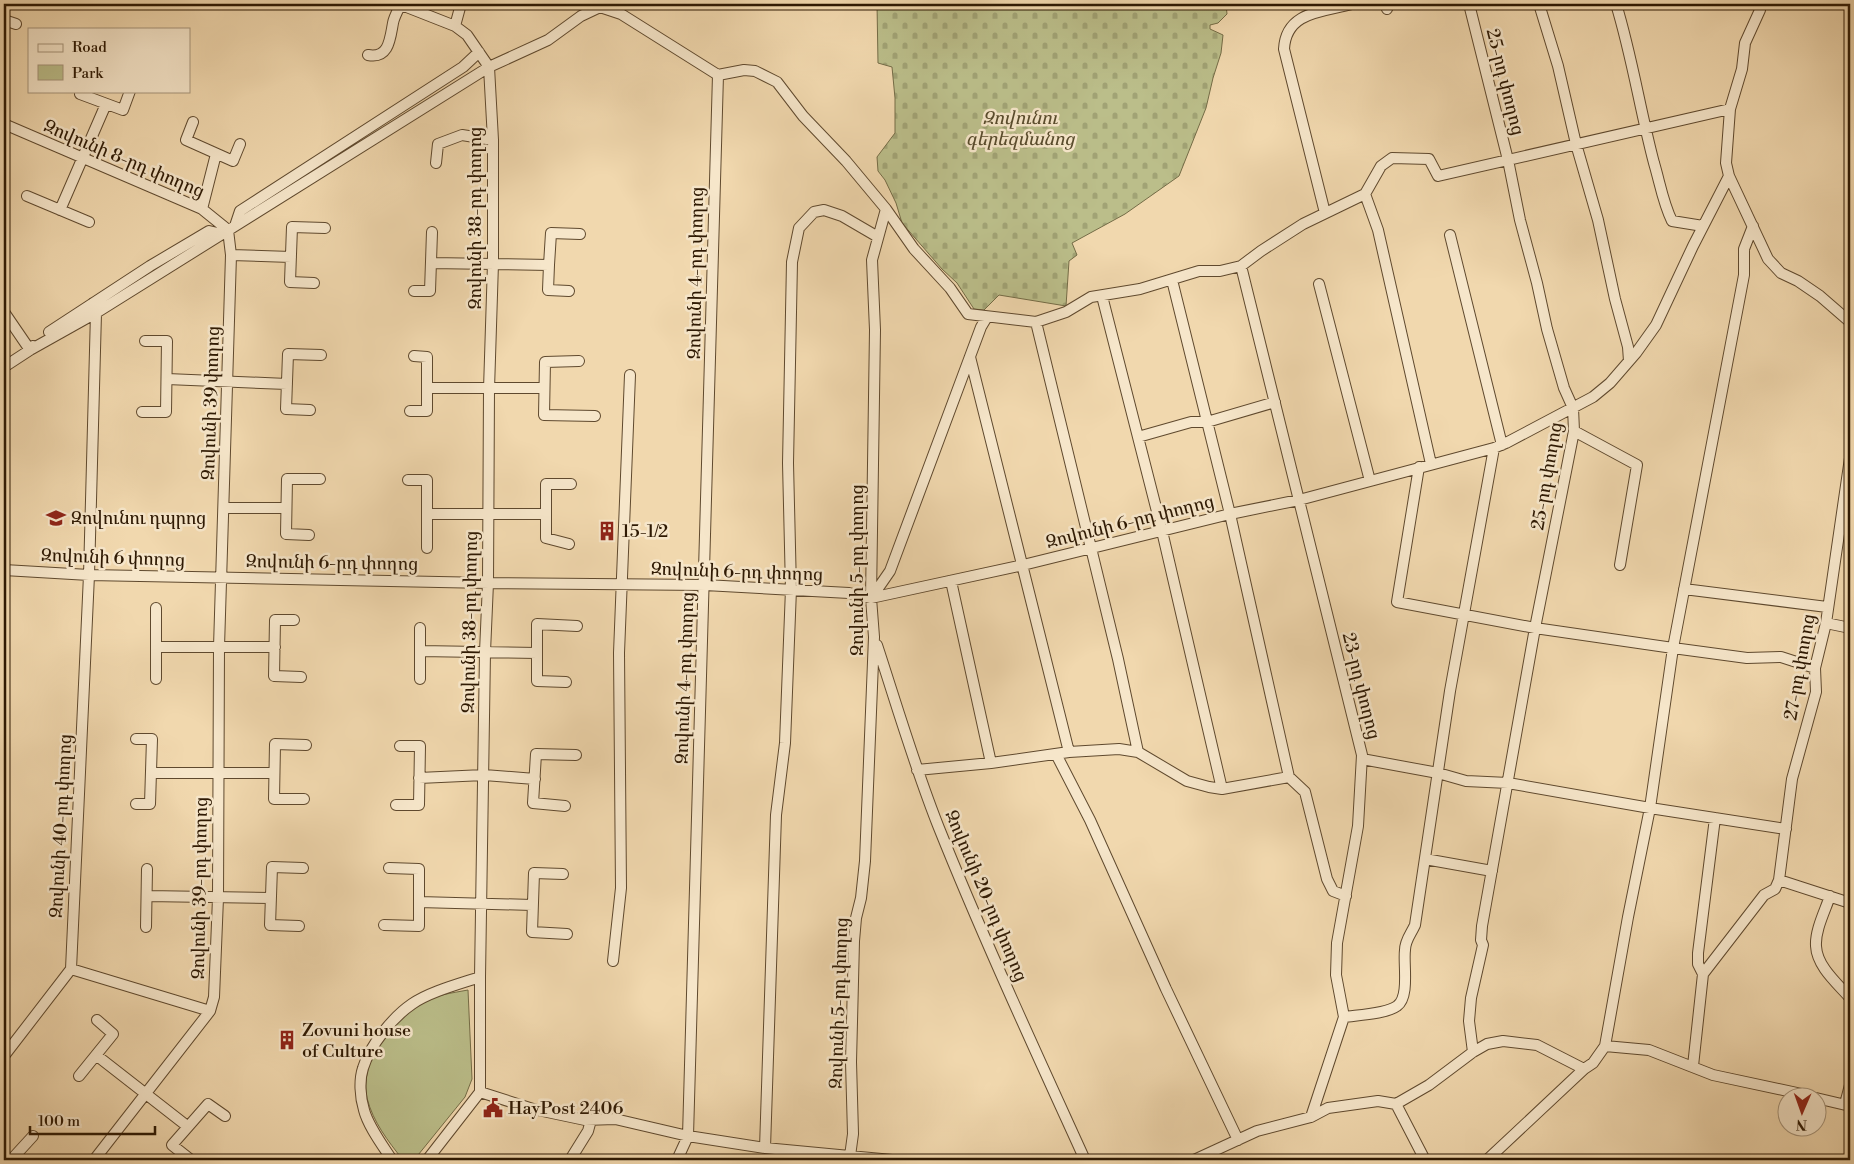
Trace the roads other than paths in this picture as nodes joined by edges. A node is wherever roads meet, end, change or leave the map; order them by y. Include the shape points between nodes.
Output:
1 (400, 4) edge
2 (461, 4) edge
3 (1352, 4) edge
4 (1469, 4) edge
5 (1539, 4) edge
6 (1616, 4) edge
7 (1759, 4) edge
8 (600, 5) edge
9 (4, 20) edge
10 (16, 24) dead end
11 (455, 26) junction
12 (479, 52) junction
13 (368, 55) dead end
14 (489, 67) junction
15 (718, 75) junction
16 (130, 92) edge
17 (80, 94) dead end
18 (106, 104) junction
19 (1730, 109) junction
20 (193, 122) dead end
21 (4, 124) edge
22 (1645, 128) junction
23 (493, 140) junction
24 (240, 144) dead end
25 (1576, 144) junction
26 (216, 154) junction
27 (82, 159) junction
28 (1508, 160) junction
29 (436, 163) dead end
30 (1729, 176) junction
31 (1365, 194) junction
32 (27, 196) dead end
33 (202, 209) junction
34 (886, 209) junction
35 (60, 210) junction
36 (1325, 213) junction
37 (88, 222) dead end
38 (1703, 226) junction
39 (1753, 226) junction
40 (325, 228) dead end
41 (228, 230) junction
42 (432, 232) dead end
43 (580, 234) dead end
44 (1450, 235) dead end
45 (878, 237) junction
46 (231, 255) junction
47 (291, 257) junction
48 (493, 263) junction
49 (431, 264) junction
50 (549, 265) junction
51 (1241, 266) junction
52 (1172, 280) junction
53 (314, 283) dead end
54 (1319, 284) dead end
55 (414, 291) dead end
56 (569, 291) dead end
57 (1102, 296) junction
58 (95, 308) junction
59 (4, 312) edge
60 (987, 318) junction
61 (1036, 322) junction
62 (1850, 322) edge
63 (145, 341) dead end
64 (30, 350) junction
65 (321, 355) dead end
66 (414, 356) dead end
67 (970, 357) junction
68 (579, 361) dead end
69 (1629, 361) junction
70 (4, 367) edge
71 (630, 375) dead end
72 (166, 379) junction
73 (228, 382) junction
74 (287, 384) junction
75 (427, 388) junction
76 (544, 388) junction
77 (489, 389) junction
78 (1275, 402) junction
79 (1573, 408) junction
80 (310, 410) dead end
81 (142, 412) dead end
82 (410, 412) dead end
83 (595, 416) dead end
84 (1207, 422) junction
85 (1574, 431) junction
86 (1138, 437) junction
87 (1498, 446) junction
88 (1850, 458) edge
89 (1431, 464) junction
90 (1419, 467) junction
91 (320, 479) dead end
92 (408, 480) dead end
93 (1370, 481) junction
94 (571, 484) dead end
95 (1848, 484) edge
96 (1299, 500) junction
97 (224, 508) junction
98 (286, 508) junction
99 (488, 513) junction
100 (427, 514) junction
101 (546, 514) junction
102 (1230, 514) junction
103 (1162, 531) junction
104 (309, 535) dead end
105 (569, 544) dead end
106 (427, 548) dead end
107 (1092, 548) junction
108 (1023, 565) junction
109 (1620, 565) dead end
110 (4, 570) edge
111 (88, 575) junction
112 (222, 577) junction
113 (951, 581) junction
114 (488, 583) junction
115 (621, 585) junction
116 (704, 585) junction
117 (791, 589) junction
118 (1684, 589) junction
119 (871, 598) junction
120 (1827, 607) junction
121 (156, 608) dead end
122 (1463, 616) junction
123 (294, 620) dead end
124 (1826, 623) junction
125 (577, 626) dead end
126 (420, 628) dead end
127 (1535, 628) junction
128 (1850, 628) edge
129 (874, 637) junction
130 (156, 647) junction
131 (220, 647) junction
132 (275, 647) junction
133 (1673, 648) junction
134 (420, 652) junction
135 (485, 652) junction
136 (537, 653) junction
137 (1815, 668) junction
138 (301, 676) dead end
139 (156, 679) dead end
140 (420, 679) dead end
141 (566, 682) dead end
142 (136, 739) dead end
143 (306, 745) dead end
144 (400, 746) dead end
145 (1069, 752) junction
146 (1138, 752) junction
147 (1056, 754) junction
148 (576, 755) dead end
149 (1362, 759) junction
150 (991, 763) junction
151 (917, 770) junction
152 (219, 772) junction
153 (151, 773) junction
154 (274, 773) junction
155 (1438, 773) junction
156 (484, 775) junction
157 (1289, 777) junction
158 (419, 778) junction
159 (535, 778) junction
160 (1508, 783) junction
161 (1222, 789) junction
162 (304, 799) dead end
163 (136, 804) dead end
164 (396, 805) dead end
165 (565, 806) dead end
166 (1650, 808) junction
167 (1715, 818) junction
168 (1786, 829) junction
169 (1425, 859) junction
170 (303, 868) dead end
171 (389, 868) dead end
172 (147, 869) dead end
173 (1492, 872) junction
174 (563, 874) dead end
175 (1779, 880) junction
176 (147, 896) junction
177 (1346, 896) junction
178 (1830, 896) junction
179 (218, 898) junction
180 (270, 898) junction
181 (419, 902) junction
182 (481, 903) junction
183 (1850, 903) edge
184 (532, 905) junction
185 (299, 926) dead end
186 (384, 926) dead end
187 (146, 927) dead end
188 (567, 934) dead end
189 (614, 961) dead end
190 (71, 969) junction
191 (1703, 974) junction
192 (480, 977) junction
193 (1850, 998) edge
194 (210, 1011) junction
195 (1344, 1017) junction
196 (97, 1020) dead end
197 (1605, 1046) junction
198 (1473, 1052) junction
199 (96, 1055) junction
200 (4, 1056) edge
201 (1693, 1066) junction
202 (1584, 1069) junction
203 (79, 1076) dead end
204 (1850, 1085) edge
205 (1776, 1088) edge
206 (480, 1092) junction
207 (147, 1094) junction
208 (1826, 1100) edge
209 (1396, 1104) junction
210 (1848, 1105) edge
211 (225, 1116) dead end
212 (1311, 1117) junction
213 (591, 1120) junction
214 (187, 1126) junction
215 (33, 1136) dead end
216 (688, 1136) junction
217 (1238, 1140) junction
218 (765, 1148) junction
219 (849, 1158) edge
220 (15, 1159) edge
221 (94, 1160) edge
222 (191, 1160) edge
223 (392, 1160) edge
224 (427, 1160) edge
225 (570, 1160) edge
226 (678, 1160) edge
227 (892, 1160) edge
228 (1085, 1160) edge
229 (1194, 1160) edge
230 (1425, 1160) edge
231 (1487, 1160) edge

1 - 11 street
1 - 13 street via 392,34 382,54 377,57
2 - 11 street
3 - 36 street via 1319,11 1298,20 1285,38 1284,49
4 - 28 street, 25-րդ փողոց
5 - 25 street via 1558,66
6 - 22 street
7 - 19 street via 1760,10 1745,43 1742,69
8 - 14 street via 548,40
8 - 15 street via 621,14
9 - 10 street
11 - 12 street via 467,35
12 - 14 street
12 - 41 street via 463,67 240,211
14 - 23 street, Զովունի 38-րդ փողոց
14 - 41 street
15 - 34 street via 755,71 777,82
15 - 116 street, Զովունի 4-րդ փողոց
16 - 18 street via 123,110
17 - 18 street
18 - 27 street
19 - 22 street
19 - 30 street via 1726,163
20 - 26 street via 186,140
21 - 27 street, Զովունի 8-րդ փողոց
22 - 25 street
22 - 38 street via 1665,207 1672,221
23 - 29 street via 462,134 438,144
23 - 48 street, Զովունի 38-րդ փողոց
24 - 26 street via 233,161
25 - 28 street
25 - 69 street via 1598,220
26 - 33 street
27 - 33 street, Զովունի 8-րդ փողոց
27 - 35 street
28 - 31 street via 1438,176 1428,159 1392,158 1381,166
28 - 79 street, 25-րդ փողոց via 1547,329
30 - 38 street, Զովունի 6-րդ փողոց
30 - 39 street
31 - 36 street
31 - 89 street via 1378,230
32 - 35 street
33 - 41 street, Զովունի 8-րդ փողոց
34 - 45 street, Զովունի 5-րդ փողոց
34 - 60 street via 914,249 950,288 968,314
35 - 37 street
36 - 51 street via 1286,234
38 - 69 street, Զովունի 6-րդ փողոց via 1656,325
39 - 62 street via 1768,259 1781,273 1820,296
39 - 118 street via 1744,249 1744,275
40 - 47 street via 292,227
41 - 46 street, Զովունի 39 փողոց
41 - 58 street
42 - 49 street
43 - 50 street via 551,233
44 - 87 street
45 - 117 street via 842,216 824,210 814,212 799,228 797,235 792,262 788,463
45 - 119 street, Զովունի 5-րդ փողոց via 872,260 876,330
46 - 47 street
46 - 73 street, Զովունի 39 փողոց
47 - 53 street via 290,282
48 - 49 street
48 - 50 street
48 - 77 street, Զովունի 38-րդ փողոց
49 - 55 street via 430,291
50 - 56 street via 548,290
51 - 52 street via 1199,271
51 - 78 street, 23-րդ փողոց
52 - 57 street
52 - 84 street
54 - 93 street
57 - 61 street
57 - 86 street
58 - 64 street
58 - 111 street, Զովունի 40-րդ փողոց
59 - 64 street
60 - 61 street
60 - 67 street
61 - 107 street
63 - 72 street via 167,341
64 - 70 street
65 - 74 street via 288,354
66 - 75 street via 427,357
67 - 108 street
67 - 119 street via 890,571
68 - 76 street via 545,362
69 - 79 street, Զովունի 6-րդ փողոց via 1610,383
71 - 115 street
72 - 73 street
72 - 81 street via 166,412
73 - 74 street
73 - 97 street, Զովունի 39 փողոց
74 - 80 street via 286,409
75 - 77 street
75 - 82 street via 427,411
76 - 77 street
76 - 83 street via 544,415
77 - 99 street, Զովունի 38-րդ փողոց
78 - 84 street
78 - 96 street, 23-րդ փողոց
79 - 85 street, 25-րդ փողոց
79 - 87 street, Զովունի 6-րդ փողոց
84 - 86 street via 1191,422
84 - 102 street
85 - 109 street via 1637,465
85 - 127 street, 25-րդ փողոց
86 - 103 street
87 - 89 street, Զովունի 6-րդ փողոց
87 - 122 street
88 - 95 street, 27-րդ փողոց
89 - 90 street, Զովունի 6-րդ փողոց
90 - 93 street, Զովունի 6-րդ փողոց
90 - 122 street via 1397,602
91 - 98 street via 287,479
92 - 100 street via 427,480
93 - 96 street, Զովունի 6-րդ փողոց
94 - 101 street via 546,484
95 - 120 street, 27-րդ փողոց
96 - 102 street, Զովունի 6-րդ փողոց
96 - 149 street, 23-րդ փողոց
97 - 98 street
97 - 112 street, Զովունի 39 փողոց
98 - 104 street via 286,534
99 - 100 street
99 - 101 street
99 - 114 street, Զովունի 38-րդ փողոց
100 - 106 street
101 - 105 street via 546,538
102 - 103 street, Զովունի 6-րդ փողոց
102 - 157 street
103 - 107 street, Զովունի 6-րդ փողոց
103 - 161 street
107 - 108 street, Զովունի 6-րդ փողոց
107 - 146 street
108 - 113 street, Զովունի 6-րդ փողոց
108 - 145 street
110 - 111 street, Զովունի 6 փողոց
111 - 112 street, Զովունի 6 փողոց
111 - 190 street, Զովունի 40-րդ փողոց
112 - 114 street, Զովունի 6-րդ փողոց
112 - 131 street, Զովունի 39-րդ փողոց
113 - 119 street, Զովունի 6-րդ փողոց
113 - 150 street
114 - 115 street, Զովունի 6-րդ փողոց
114 - 135 street, Զովունի 38-րդ փողոց
115 - 116 street, Զովունի 6-րդ փողոց
115 - 189 street via 621,888
116 - 117 street, Զովունի 6-րդ փողոց
116 - 216 street, Զովունի 4-րդ փողոց
117 - 119 street, Զովունի 6-րդ փողոց via 849,593
117 - 218 street via 785,743 776,815
118 - 120 street
118 - 133 street
119 - 129 street, Զովունի 5-րդ փողոց
120 - 124 street, 27-րդ փողոց
121 - 130 street
122 - 127 street
122 - 155 street
123 - 132 street via 275,620
124 - 128 street
124 - 137 street, 27-րդ փողոց
125 - 136 street via 538,624
126 - 134 street
127 - 133 street
127 - 160 street, 25-րդ փողոց
129 - 151 street, Զովունի 20-րդ փողոց
129 - 219 street, Զովունի 5-րդ փողոց via 865,861 854,941 853,1134
130 - 131 street
130 - 139 street
131 - 132 street
131 - 152 street, Զովունի 39-րդ փողոց
132 - 138 street via 274,676
133 - 137 street via 1747,658 1781,658
133 - 166 street
134 - 135 street
134 - 140 street
135 - 136 street
135 - 156 street, Զովունի 38-րդ փողոց
136 - 141 street via 537,682
137 - 168 street, 27-րդ փողոց via 1816,692 1792,779
142 - 153 street via 152,739
143 - 154 street via 275,744
144 - 158 street via 420,746
145 - 146 street via 1120,749
145 - 147 street
146 - 161 street via 1187,781
147 - 150 street
147 - 217 street via 1090,820
148 - 159 street via 536,754
149 - 155 street
149 - 177 street, 23-րդ փողոց via 1358,826
150 - 151 street
151 - 228 street, Զովունի 20-րդ փողոց via 982,932
152 - 153 street
152 - 154 street
152 - 179 street, Զովունի 39-րդ փողոց
153 - 163 street via 150,804
154 - 162 street via 274,799
155 - 160 street via 1466,781
155 - 169 street
156 - 158 street
156 - 159 street
156 - 182 street, Զովունի 38-րդ փողոց
157 - 161 street
157 - 177 street via 1305,792 1333,891
158 - 164 street via 419,805
159 - 165 street via 533,803
160 - 166 street
160 - 173 street, 25-րդ փողոց
166 - 167 street
166 - 197 street
167 - 168 street
167 - 191 street via 1698,953 1698,964
168 - 175 street, 27-րդ փողոց
169 - 173 street
169 - 195 street via 1415,925 1404,950 1406,978 1402,1000 1398,1006 1387,1010
170 - 180 street via 272,867
171 - 181 street via 419,869
172 - 176 street
173 - 198 street, 25-րդ փողոց via 1482,926 1483,945 1471,998 1469,1021
174 - 184 street via 534,873
175 - 178 street
175 - 191 street via 1775,889 1764,895
176 - 179 street
176 - 187 street
177 - 195 street, 23-րդ փողոց via 1336,975
178 - 183 street
178 - 193 street via 1816,947 1824,968
179 - 180 street
179 - 194 street, Զովունի 39-րդ փողոց via 214,997
180 - 185 street via 270,925
181 - 182 street
181 - 186 street via 419,926
182 - 184 street
182 - 192 street, Զովունի 38-րդ փողոց
184 - 188 street via 532,932
190 - 194 street
190 - 200 street
191 - 201 street
192 - 206 street, Զովունի 38-րդ փողոց
192 - 223 street via 412,1004 385,1029 373,1047 363,1068 361,1090 364,1111
194 - 207 street, Զովունի 39-րդ փողոց
195 - 212 street, 23-րդ փողոց
196 - 199 street via 113,1034
197 - 201 street via 1650,1050
197 - 202 street via 1593,1063
198 - 202 street via 1487,1044 1503,1041 1537,1044
198 - 209 street via 1429,1085
199 - 203 street
199 - 207 street
201 - 205 street via 1713,1074
202 - 231 street
204 - 210 street
206 - 213 street via 533,1110
206 - 224 street
207 - 214 street
207 - 221 street, Զովունի 39-րդ փողոց
208 - 210 street
209 - 212 street via 1378,1101 1328,1108
209 - 230 street
211 - 214 street via 208,1104
212 - 217 street via 1257,1131
213 - 216 street via 615,1119
213 - 225 street
214 - 222 street via 172,1145
215 - 220 street
216 - 218 street
216 - 226 street, Զովունի 4-րդ փողոց
217 - 229 street
218 - 219 street
219 - 227 street

